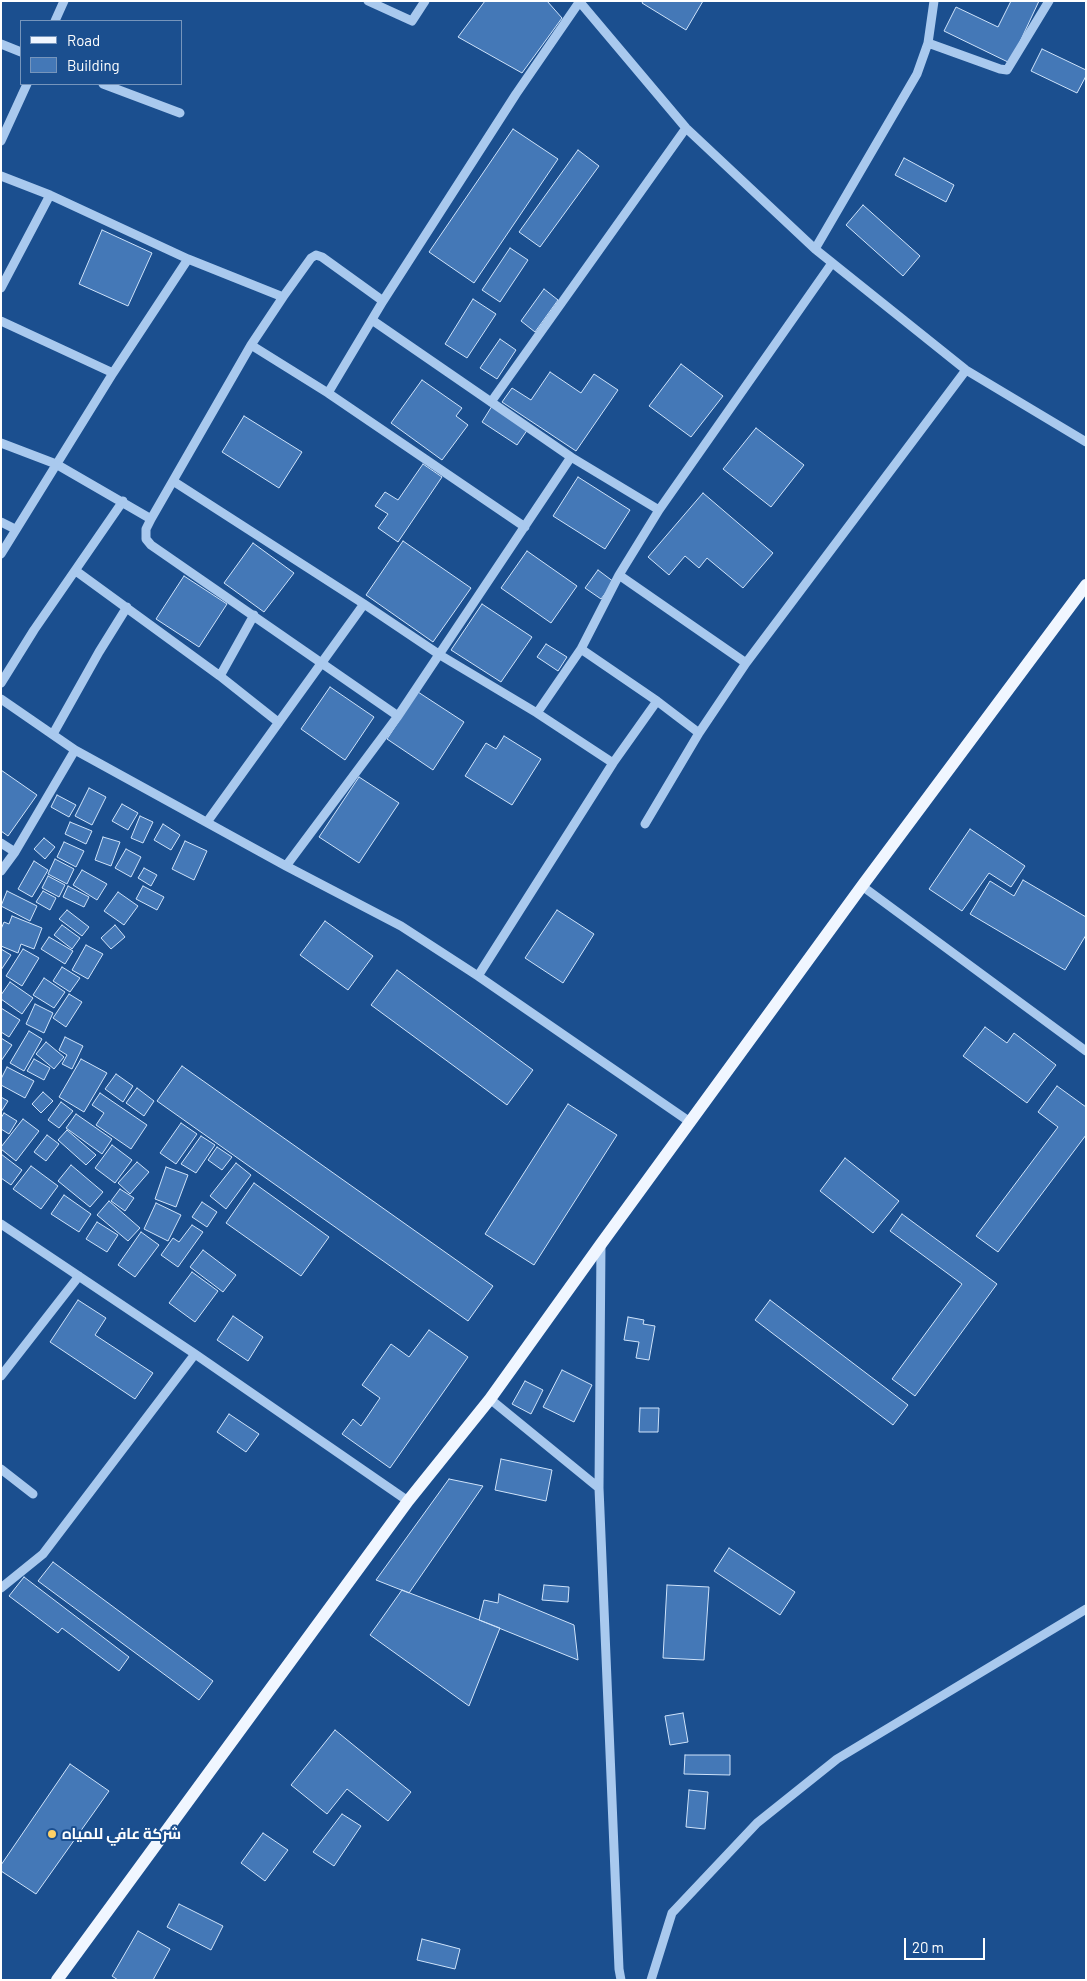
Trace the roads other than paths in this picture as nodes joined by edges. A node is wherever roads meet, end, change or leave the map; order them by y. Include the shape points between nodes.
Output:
1 (64, 1) edge
2 (368, 1) edge
3 (425, 1) edge
4 (934, 1) edge
5 (1049, 1) edge
6 (580, 2) edge
7 (55, 20) edge
8 (928, 43) junction
9 (1, 44) edge
10 (20, 52) edge
11 (27, 85) edge
12 (106, 85) edge
13 (180, 113) dead end
14 (686, 128) junction
15 (1, 141) edge
16 (1, 176) edge
17 (50, 196) junction
18 (815, 249) junction
19 (188, 259) junction
20 (832, 263) junction
21 (1, 288) edge
22 (283, 297) junction
23 (383, 301) junction
24 (372, 320) junction
25 (1, 322) edge
26 (251, 345) junction
27 (966, 370) junction
28 (113, 373) junction
29 (328, 393) junction
30 (491, 402) junction
31 (1086, 442) edge
32 (1, 443) edge
33 (571, 457) junction
34 (56, 464) junction
35 (173, 481) junction
36 (123, 501) junction
37 (659, 510) junction
38 (151, 519) junction
39 (1, 522) edge
40 (525, 527) junction
41 (16, 529) junction
42 (1, 554) edge
43 (76, 571) junction
44 (619, 575) junction
45 (1086, 584) edge
46 (364, 604) junction
47 (127, 607) junction
48 (254, 615) junction
49 (581, 650) junction
50 (440, 654) junction
51 (321, 662) junction
52 (746, 663) junction
53 (220, 676) junction
54 (1, 683) edge
55 (1, 699) edge
56 (657, 701) junction
57 (537, 713) junction
58 (398, 716) junction
59 (278, 722) junction
60 (699, 733) junction
61 (53, 734) junction
62 (75, 750) junction
63 (613, 763) junction
64 (207, 822) junction
65 (645, 824) dead end
66 (1, 844) edge
67 (15, 852) junction
68 (286, 866) junction
69 (1, 872) edge
70 (862, 886) junction
71 (478, 976) junction
72 (1086, 1051) edge
73 (690, 1122) junction
74 (1, 1224) edge
75 (601, 1244) junction
76 (79, 1276) junction
77 (195, 1354) junction
78 (1, 1376) edge
79 (490, 1399) junction
80 (1, 1469) edge
81 (599, 1488) junction
82 (32, 1494) dead end
83 (408, 1501) junction
84 (1, 1588) edge
85 (1086, 1609) edge
86 (57, 1980) edge
87 (621, 1980) edge
88 (651, 1980) edge

1 - 7 street
2 - 3 street via 412,22
4 - 8 street
5 - 8 street via 1007,70
6 - 14 street
6 - 23 street via 516,94
8 - 18 street via 917,74
9 - 10 street
11 - 15 street
12 - 13 street
14 - 18 street
14 - 30 street
16 - 17 street
17 - 19 street
17 - 21 street
18 - 20 street
19 - 22 street
19 - 28 street
20 - 27 street
20 - 37 street
22 - 23 street via 316,255
22 - 26 street
23 - 24 street
24 - 29 street
24 - 30 street
25 - 28 street
26 - 29 street
26 - 35 street
27 - 31 street
27 - 52 street
28 - 34 street
29 - 40 street
30 - 33 street
32 - 34 street
33 - 37 street
33 - 40 street
34 - 36 street
34 - 41 street
35 - 38 street
35 - 46 street
36 - 38 street
36 - 43 street
37 - 44 street
38 - 48 street via 146,528 146,539 151,545
39 - 41 street
40 - 50 street
41 - 42 street
43 - 47 street
43 - 54 street
44 - 49 street
44 - 52 street
45 - 70 main road
46 - 50 street
46 - 51 street
47 - 53 street
47 - 61 street
48 - 51 street
48 - 53 street
49 - 56 street
49 - 57 street
50 - 57 street
50 - 58 street
51 - 58 street
51 - 59 street
52 - 60 street
53 - 59 street
55 - 61 street
56 - 60 street
56 - 63 street
57 - 63 street
58 - 68 street
59 - 64 street
60 - 65 street
61 - 62 street
62 - 64 street
62 - 67 street
63 - 71 street
64 - 68 street
66 - 67 street
67 - 69 street
68 - 71 street via 401,926
70 - 72 street
70 - 73 main road
71 - 73 street
73 - 75 main road
74 - 76 street
75 - 79 main road
75 - 81 street
76 - 77 street
76 - 78 street
77 - 83 street
77 - 84 street via 43,1554
79 - 81 street
79 - 83 main road
80 - 82 street
81 - 87 street
83 - 86 main road
85 - 88 street via 837,1759 757,1823 672,1913

